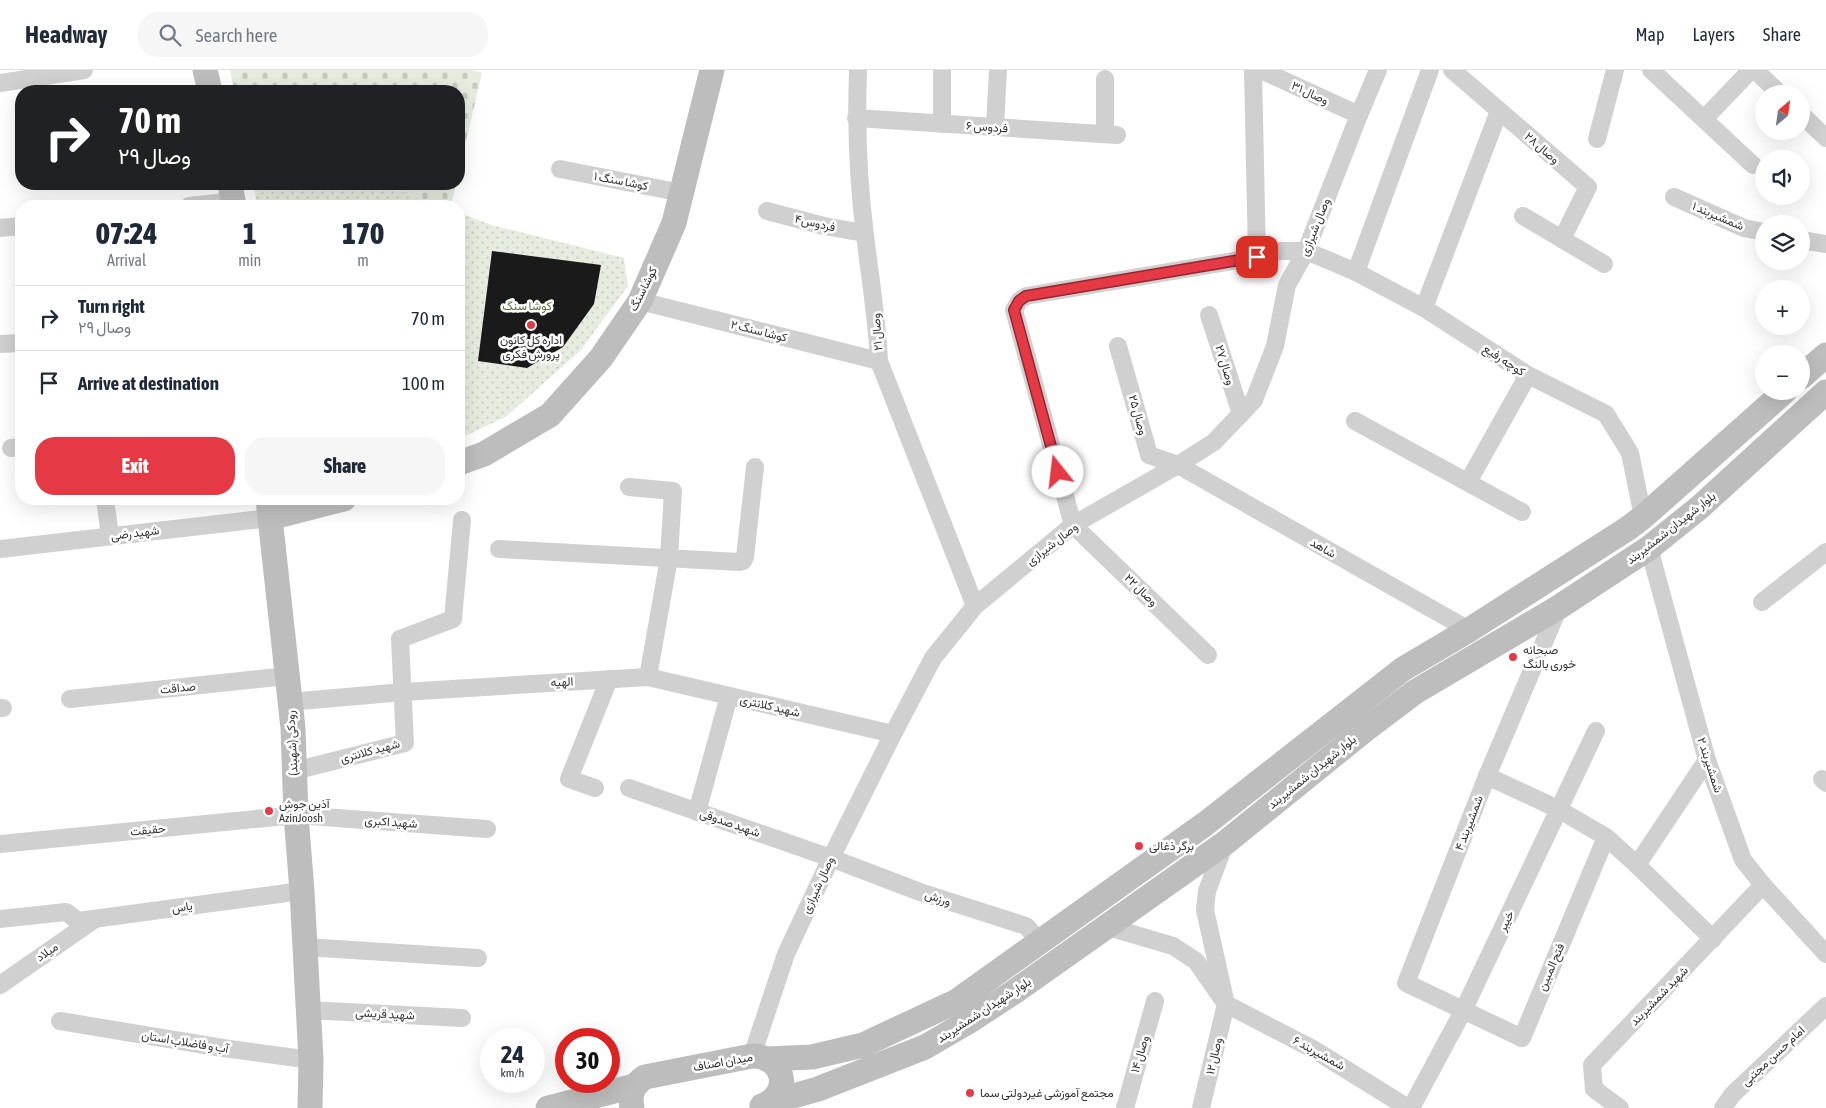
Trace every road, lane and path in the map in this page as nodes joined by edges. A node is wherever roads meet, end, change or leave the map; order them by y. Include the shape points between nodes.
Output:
1 (84, 70) edge
2 (205, 70) edge
3 (712, 70) edge
4 (858, 70) edge
5 (942, 70) edge
6 (998, 70) edge
7 (1253, 70) edge
8 (1261, 70) edge
9 (1378, 70) edge
10 (1430, 70) edge
11 (1452, 70) edge
12 (1615, 70) edge
13 (1651, 70) edge
14 (1753, 70) edge
15 (1105, 79) dead end
16 (0, 83) edge
17 (209, 85) edge
18 (1770, 85) edge
19 (1499, 111) junction
20 (1359, 116) junction
21 (856, 118) junction
22 (1704, 119) junction
23 (1810, 123) edge
24 (942, 124) junction
25 (995, 127) junction
26 (1826, 138) edge
27 (1597, 139) dead end
28 (1753, 165) dead end
29 (560, 169) dead end
30 (682, 193) junction
31 (232, 197) edge
32 (1674, 197) dead end
33 (218, 200) edge
34 (767, 211) dead end
35 (1523, 216) dead end
36 (15, 227) edge
37 (0, 228) edge
38 (1755, 230) edge
39 (864, 233) junction
40 (1562, 239) junction
41 (1810, 241) edge
42 (1826, 244) edge
43 (1306, 251) junction
44 (1257, 257) junction
45 (1604, 264) dead end
46 (1356, 272) junction
47 (640, 302) junction
48 (1424, 308) junction
49 (1209, 315) dead end
50 (15, 343) edge
51 (0, 344) edge
52 (1118, 346) dead end
53 (1826, 355) edge
54 (878, 361) junction
55 (1810, 369) edge
56 (1528, 375) junction
57 (1826, 392) edge
58 (1775, 400) edge
59 (1240, 414) junction
60 (1355, 421) dead end
61 (465, 461) edge
62 (1178, 465) junction
63 (755, 467) dead end
64 (1468, 482) junction
65 (629, 488) dead end
66 (107, 505) edge
67 (294, 505) edge
68 (269, 508) edge
69 (1522, 512) dead end
70 (1643, 517) junction
71 (462, 520) dead end
72 (1073, 526) junction
73 (110, 536) junction
74 (1649, 548) junction
75 (0, 549) edge
76 (499, 549) dead end
77 (1826, 552) edge
78 (669, 558) junction
79 (1762, 602) dead end
80 (975, 606) junction
81 (1559, 607) junction
82 (1469, 630) junction
83 (1208, 655) dead end
84 (287, 676) junction
85 (648, 677) junction
86 (609, 679) junction
87 (403, 692) junction
88 (729, 696) junction
89 (70, 699) dead end
90 (290, 702) junction
91 (1596, 732) dead end
92 (893, 734) junction
93 (1707, 760) junction
94 (294, 771) junction
95 (1488, 776) junction
96 (595, 788) dead end
97 (629, 788) dead end
98 (1558, 809) junction
99 (697, 812) junction
100 (296, 815) junction
101 (487, 829) dead end
102 (1606, 837) junction
103 (1225, 843) junction
104 (0, 844) edge
105 (831, 858) junction
106 (1637, 864) junction
107 (1763, 885) junction
108 (302, 891) junction
109 (95, 918) junction
110 (0, 919) edge
111 (1105, 926) junction
112 (1713, 940) junction
113 (1040, 942) junction
114 (305, 947) junction
115 (1826, 954) edge
116 (478, 958) dead end
117 (0, 985) edge
118 (1155, 1001) dead end
119 (1226, 1004) junction
120 (1826, 1006) edge
121 (308, 1010) junction
122 (1463, 1010) junction
123 (462, 1018) dead end
124 (60, 1022) dead end
125 (759, 1057) junction
126 (311, 1060) junction
127 (633, 1097) edge
128 (760, 1106) edge
129 (310, 1108) edge
130 (548, 1108) edge
131 (1125, 1108) edge
132 (1201, 1108) edge
133 (1409, 1108) edge
134 (1620, 1108) edge
135 (1723, 1108) edge

1 - 16 street
2 - 17 main road
3 - 30 main road, کوشاسنگ
4 - 21 street, وصال ۲۱
5 - 24 street
6 - 25 street
7 - 44 street
8 - 20 street, وصال ۳۱
9 - 20 street, وصال شیرازی
10 - 46 street
11 - 19 street, وصال ۲۸
12 - 27 street
13 - 22 street
14 - 18 street
14 - 22 street
15 - 25 street, فردوس ۶ via 1111,134
19 - 40 street, وصال ۲۸ via 1588,187
19 - 48 street
20 - 43 street, وصال شیرازی
21 - 24 street, فردوس ۶
21 - 39 street, وصال ۲۱
22 - 28 street
23 - 26 street
24 - 25 street, فردوس ۶
29 - 30 street, کوشا سنگ ۱
30 - 47 main road, کوشاسنگ via 674,223
31 - 33 street
32 - 38 street, شمشیربند ۱
34 - 39 street, فردوس۴
35 - 40 street
36 - 37 street
39 - 54 street, وصال ۲۱ via 877,322
40 - 45 street
41 - 42 street
43 - 44 street via 1281,251
43 - 46 street, کوچه رفیع
43 - 59 street, وصال شیرازی via 1287,285 1275,346 1254,400
44 - 72 street via 1026,296 1019,301 1014,310
46 - 48 street, کوچه رفیع
47 - 54 street, کوشا سنگ ۲
47 - 61 main road, کوشاسنگ via 601,358 550,415 484,454
48 - 56 street, کوچه رفیع
49 - 59 street, وصال ۲۷
50 - 51 street
52 - 62 street, وصال ۲۵ via 1149,456
53 - 55 main road
54 - 80 street, وصال ۲۱
56 - 64 street
56 - 70 street, کوچه رفیع via 1606,414 1630,453
57 - 74 main road, بلوار شهیدان شمشیربند via 1700,507
58 - 70 main road, بلوار شهیدان شمشیربند
59 - 62 street, وصال شیرازی via 1214,442
60 - 64 street
62 - 72 street, وصال شیرازی
62 - 82 street, شاهد
63 - 78 street via 743,561
64 - 69 street
65 - 78 street via 673,491
66 - 73 street
67 - 68 main road
68 - 73 street, شهید رضی
68 - 84 main road, رودکی (شهبند)
70 - 82 main road, بلوار شهیدان شمشیربند
71 - 87 street, شهید کلانتری via 453,619 400,639
72 - 80 street, وصال شیرازی
72 - 83 street, وصال ۲۲
73 - 75 street, شهید رضی
74 - 81 main road, بلوار شهیدان شمشیربند
74 - 93 street, شمشیربند ۲
76 - 78 street
77 - 79 street
78 - 85 street
80 - 92 street, وصال شیرازی via 933,658
81 - 95 street, شمشیربند ۴
81 - 103 main road, بلوار شهیدان شمشیربند via 1415,692
82 - 113 main road, بلوار شهیدان شمشیربند via 1403,669 1205,824
84 - 89 street, صداقت
84 - 90 main road, رودکی (شهبند)
85 - 86 street, الهیه
85 - 88 street, شهید کلانتری
86 - 87 street, الهیه
86 - 96 street via 569,779
87 - 90 street, الهیه
87 - 94 street, شهید کلانتری via 405,743
88 - 92 street, شهید کلانتری
88 - 99 street
90 - 94 main road, رودکی (شهبند)
91 - 98 street, خیبر
92 - 105 street, وصال شیرازی
93 - 106 street
93 - 107 street, شمشیربند ۲ via 1743,860
94 - 100 main road, رودکی (شهبند)
95 - 98 street
95 - 122 street, شمشیربند ۴ via 1406,983
97 - 99 street, شهید صدوقی
98 - 102 street
98 - 122 street, خیبر
99 - 105 street, شهید صدوقی
100 - 101 street, شهید اکبری
100 - 104 street, حقیقت
100 - 108 main road, رودکی (شهبند)
102 - 106 street
102 - 122 street, فتح المبین via 1522,1038
103 - 111 main road, بلوار شهیدان شمشیربند
103 - 119 street via 1207,891 1205,910
105 - 113 street, ورزش via 920,892 1026,926
105 - 125 street, وصال شیرازی via 786,954
106 - 112 street
107 - 112 street, شهید شمشیربند
107 - 115 street, شمشیربند ۲
108 - 109 street, یاس
108 - 114 main road, رودکی (شهبند)
109 - 110 street, یاس via 78,921 66,912
109 - 117 street, میلاد
111 - 119 street, شمشیربند ۶ via 1173,946 1196,961
111 - 128 main road, بلوار شهیدان شمشیربند via 1014,992 925,1047 818,1090
112 - 134 street, شهید شمشیربند via 1592,1065 1594,1088
113 - 125 main road, بلوار شهیدان شمشیربند via 957,1001 864,1045 812,1057
114 - 116 street
114 - 121 main road, رودکی (شهبند)
118 - 131 street, وصال ۱۴
119 - 132 street, وصال ۱۲
119 - 133 street, شمشیربند ۶ via 1313,1049
120 - 135 street, امام حسن مجتبی via 1732,1095
121 - 123 street, شهید قریشی
121 - 126 main road, رودکی (شهبند)
122 - 133 street, خیبر
124 - 126 street, آب و فاضلاب استان
125 - 127 main road, میدان اصناف via 645,1077
125 - 128 main road, میدان اصناف via 778,1069 781,1084 779,1092
126 - 129 main road, رودکی (شهبند)
127 - 130 main road

